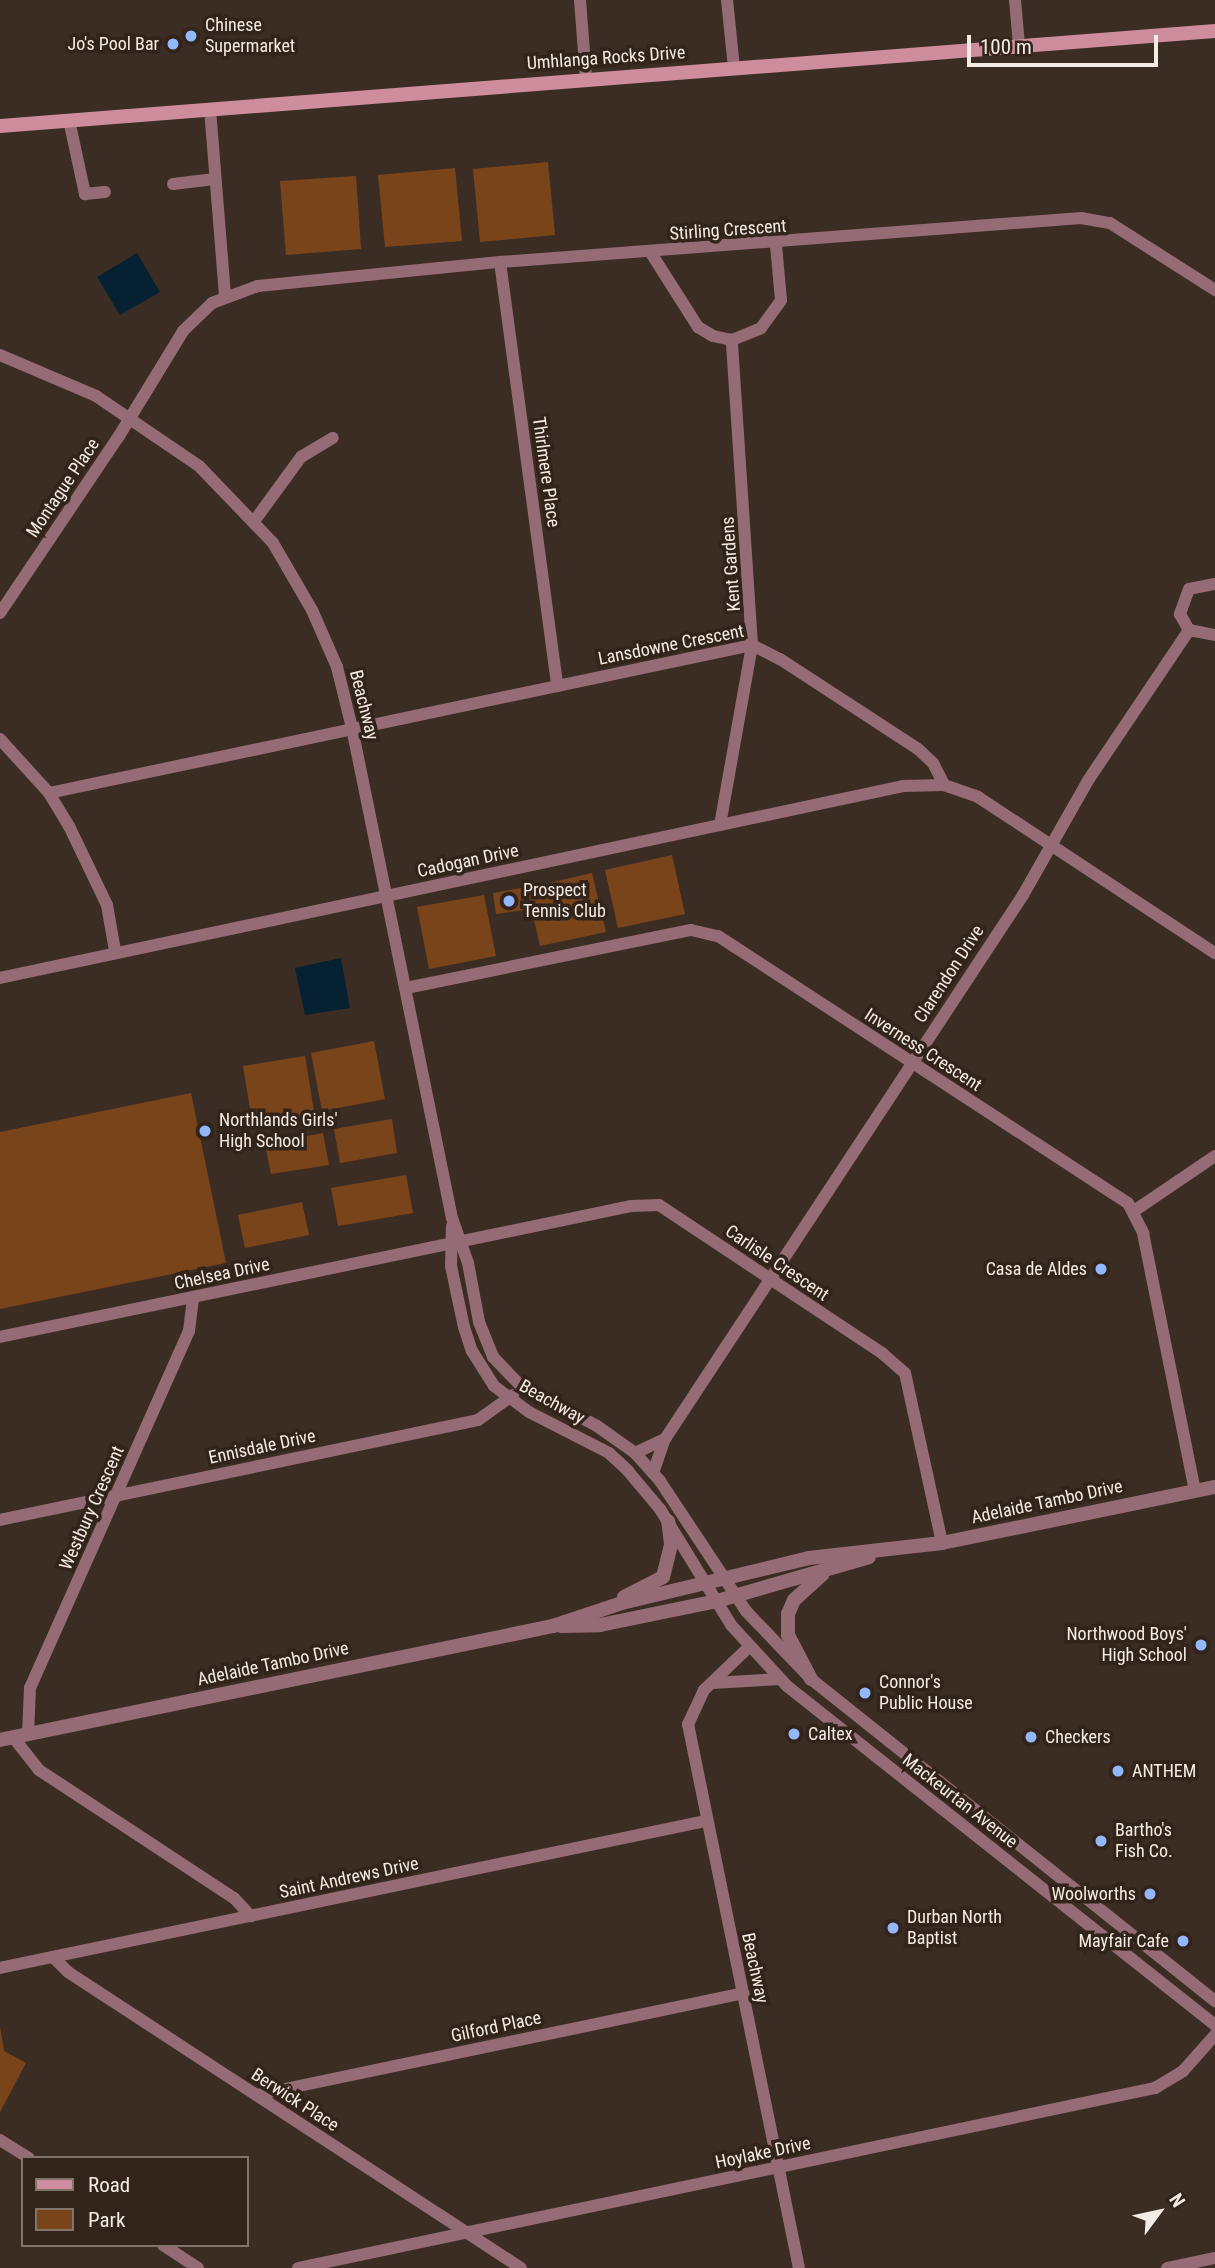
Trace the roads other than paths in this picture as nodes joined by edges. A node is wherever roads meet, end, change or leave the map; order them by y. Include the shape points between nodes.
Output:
1 (580, 0) edge
2 (727, 0) edge
3 (1015, 0) edge
4 (1215, 32) edge
5 (1019, 46) junction
6 (734, 68) junction
7 (586, 78) junction
8 (210, 109) junction
9 (69, 120) junction
10 (0, 126) edge
11 (215, 179) junction
12 (173, 184) dead end
13 (105, 192) dead end
14 (776, 244) junction
15 (651, 253) junction
16 (500, 262) junction
17 (1215, 290) edge
18 (225, 296) junction
19 (732, 340) junction
20 (0, 355) edge
21 (131, 416) junction
22 (333, 438) dead end
23 (255, 520) junction
24 (1215, 584) edge
25 (0, 613) edge
26 (1189, 630) junction
27 (1215, 635) edge
28 (752, 645) junction
29 (557, 686) junction
30 (352, 728) junction
31 (0, 739) edge
32 (944, 785) junction
33 (49, 793) junction
34 (720, 825) junction
35 (1052, 844) junction
36 (387, 897) junction
37 (115, 951) junction
38 (1215, 953) edge
39 (0, 978) edge
40 (406, 988) junction
41 (911, 1064) junction
42 (1215, 1156) edge
43 (1134, 1211) junction
44 (457, 1244) junction
45 (768, 1279) junction
46 (193, 1298) junction
47 (0, 1338) edge
48 (520, 1385) junction
49 (509, 1400) junction
50 (665, 1439) junction
51 (635, 1453) junction
52 (653, 1473) junction
53 (1215, 1487) edge
54 (1195, 1491) junction
55 (116, 1496) junction
56 (0, 1520) edge
57 (668, 1521) junction
58 (942, 1543) junction
59 (887, 1552) junction
60 (826, 1572) junction
61 (724, 1577) junction
62 (705, 1582) junction
63 (736, 1596) junction
64 (717, 1601) junction
65 (598, 1610) junction
66 (553, 1626) junction
67 (750, 1646) junction
68 (780, 1679) junction
69 (811, 1679) junction
70 (712, 1683) junction
71 (870, 1726) junction
72 (28, 1734) junction
73 (6, 1738) edge
74 (856, 1742) junction
75 (705, 1821) junction
76 (250, 1916) junction
77 (53, 1957) junction
78 (0, 1968) edge
79 (743, 1993) junction
80 (1215, 2001) edge
81 (1215, 2025) edge
82 (1215, 2035) edge
83 (256, 2095) junction
84 (0, 2140) edge
85 (26, 2156) edge
86 (778, 2168) junction
87 (468, 2232) junction
88 (166, 2247) edge
89 (1215, 2258) edge
90 (198, 2268) edge
91 (298, 2268) edge
92 (522, 2268) edge
93 (799, 2268) edge
94 (1167, 2268) edge

1 - 7 street
2 - 6 street
3 - 5 street
4 - 5 main road, Umhlanga Rocks Drive
5 - 6 main road, Umhlanga Rocks Drive
6 - 7 main road, Umhlanga Rocks Drive
7 - 8 main road, Umhlanga Rocks Drive
8 - 9 main road, Umhlanga Rocks Drive
8 - 11 street
9 - 10 main road, Umhlanga Rocks Drive
9 - 13 street via 85,194
11 - 12 street
11 - 18 street
14 - 15 street, Stirling Crescent
14 - 17 street, Stirling Crescent via 1096,219 1124,231
14 - 19 street via 781,300 761,328
15 - 16 street, Stirling Crescent
15 - 19 street via 698,327
16 - 18 street, Stirling Crescent via 258,286
16 - 29 street, Thirlmere Place
18 - 21 street, Stirling Crescent via 201,310 177,339
19 - 28 street, Kent Gardens
20 - 21 street, Beachway via 65,380
21 - 23 street, Beachway via 199,466
21 - 25 street, Montague Place
22 - 23 street via 301,457
23 - 30 street, Beachway via 294,576 323,632
24 - 26 street via 1198,584 1184,595 1180,614
26 - 27 street
26 - 35 street, Clarendon Drive via 1089,779
28 - 29 street, Lansdowne Crescent
28 - 32 street, Lansdowne Crescent via 918,749 933,763
28 - 34 street, Kent Gardens
29 - 30 street, Lansdowne Crescent
30 - 33 street, Lansdowne Crescent
30 - 36 street, Beachway
31 - 33 street
32 - 34 street, Cadogan Drive via 903,786
32 - 35 street via 978,797
33 - 37 street via 100,886
34 - 36 street, Cadogan Drive
35 - 38 street
35 - 41 street, Clarendon Drive
36 - 37 street, Cadogan Drive
36 - 40 street, Beachway
37 - 39 street, Cadogan Drive
40 - 41 street, Inverness Crescent via 677,932 704,931
40 - 44 street, Beachway
41 - 43 street, Inverness Crescent
41 - 45 street, Clarendon Drive
42 - 43 street
43 - 54 street via 1143,1233
44 - 45 street, Carlisle Crescent via 647,1203 671,1212
44 - 46 street, Chelsea Drive
44 - 48 street, Beachway via 486,1342 506,1375
44 - 49 street, Beachway via 452,1266 472,1351 482,1371
45 - 50 street, Clarendon Drive
45 - 58 street, Carlisle Crescent via 905,1373
46 - 47 street, Chelsea Drive
46 - 55 street, Westbury Crescent via 189,1331
48 - 49 street, Ennisdale Drive
48 - 51 street, Beachway via 597,1426
49 - 55 street, Ennisdale Drive via 478,1420
49 - 57 street, Beachway via 609,1453 649,1493
50 - 51 street
50 - 52 street, Clarendon Drive
51 - 52 street, Beachway
52 - 61 street, Beachway
53 - 54 street, Adelaide Tambo Drive
54 - 58 street, Adelaide Tambo Drive
55 - 56 street, Ennisdale Drive
55 - 72 street, Westbury Crescent via 30,1688
57 - 62 street, Beachway
57 - 65 street via 671,1544 663,1577
58 - 59 street, Adelaide Tambo Drive
59 - 60 street, Adelaide Tambo Drive
59 - 61 street, Adelaide Tambo Drive via 809,1558
60 - 63 street, Adelaide Tambo Drive
60 - 69 street via 794,1600 788,1614 788,1635
61 - 62 street, Adelaide Tambo Drive
61 - 63 street, Mackeurtan Avenue
62 - 64 street, Mackeurtan Avenue
62 - 65 street, Adelaide Tambo Drive
63 - 64 street, Adelaide Tambo Drive
63 - 69 street, Mackeurtan Avenue
64 - 66 street, Adelaide Tambo Drive via 600,1625
64 - 67 street, Mackeurtan Avenue
65 - 66 street, Adelaide Tambo Drive
66 - 72 street, Adelaide Tambo Drive
67 - 68 street, Mackeurtan Avenue
67 - 70 street, Beachway
68 - 70 street
68 - 74 street, Mackeurtan Avenue
69 - 71 street, Mackeurtan Avenue
70 - 75 street, Beachway via 697,1699 688,1724
71 - 74 street
71 - 80 street, Mackeurtan Avenue
72 - 73 street, Adelaide Tambo Drive
73 - 76 street via 39,1770 234,1898
74 - 81 street, Mackeurtan Avenue
75 - 76 street, Saint Andrews Drive
75 - 79 street, Beachway
76 - 77 street, Saint Andrews Drive
77 - 78 street, Saint Andrews Drive
77 - 83 street, Berwick Place via 68,1972
79 - 83 street, Gilford Place
79 - 86 street, Beachway
82 - 86 street, Hoylake Drive via 1183,2071 1155,2088
83 - 87 street, Berwick Place
84 - 85 street
86 - 87 street, Hoylake Drive
86 - 93 street, Beachway
87 - 91 street, Hoylake Drive
87 - 92 street, Berwick Place
88 - 90 street
89 - 94 street

